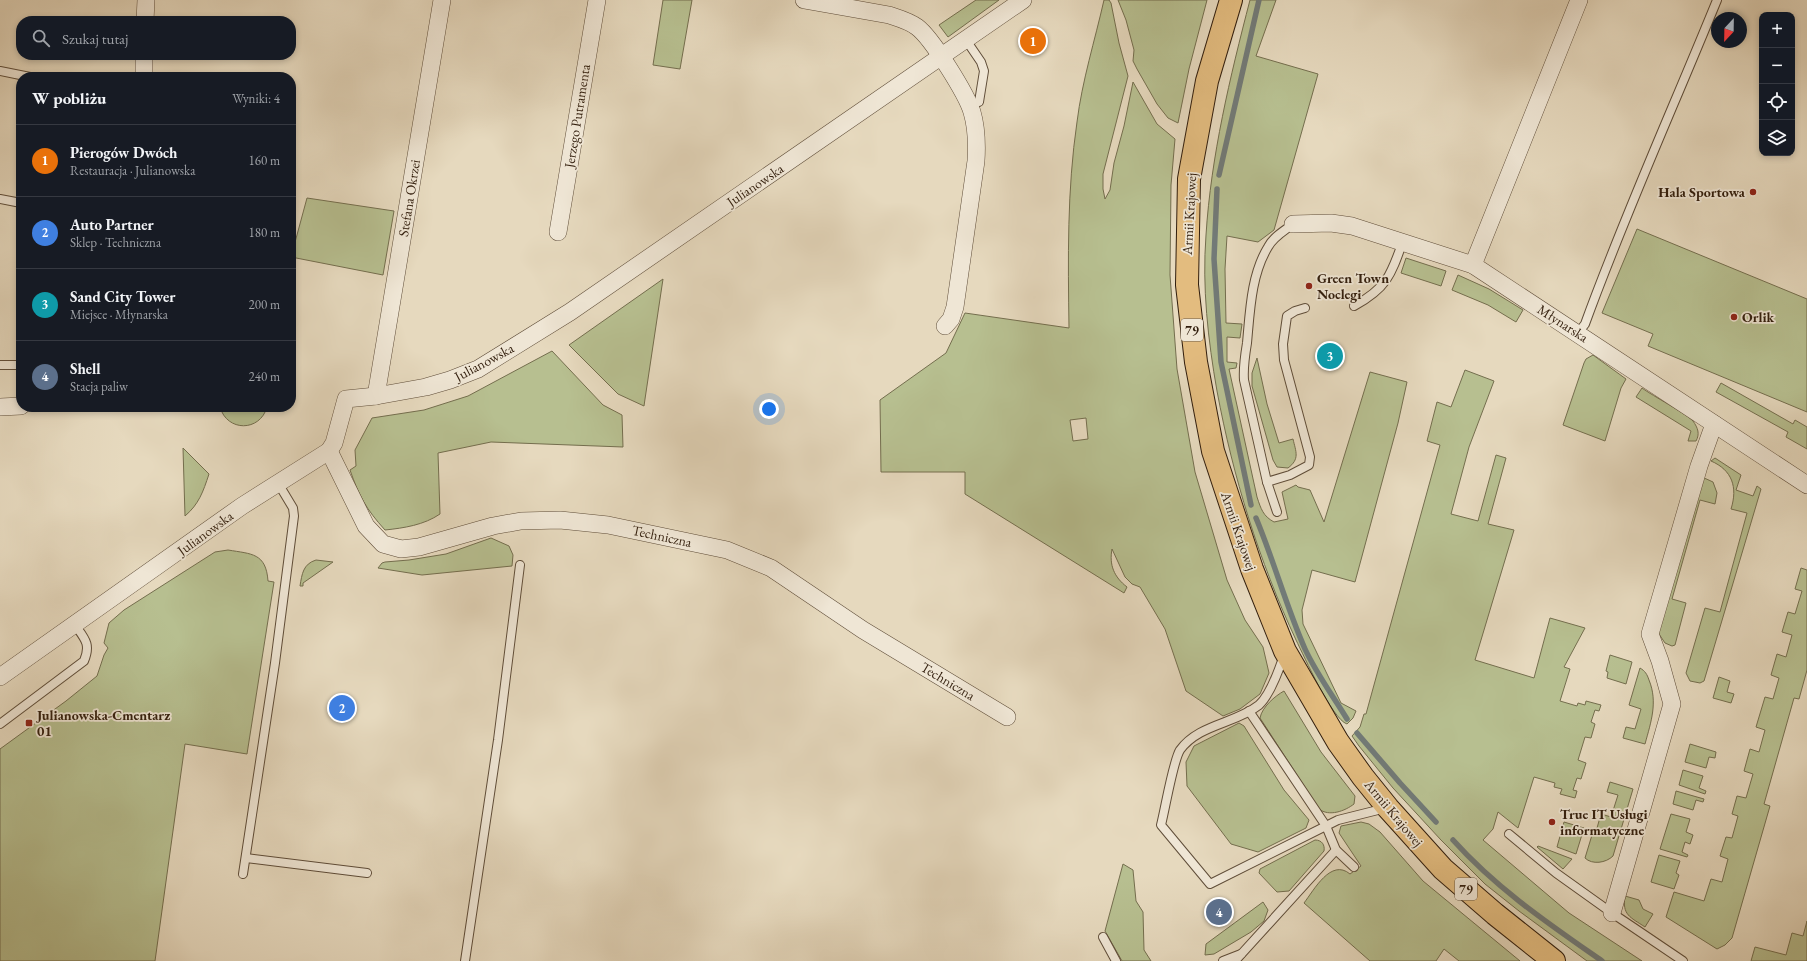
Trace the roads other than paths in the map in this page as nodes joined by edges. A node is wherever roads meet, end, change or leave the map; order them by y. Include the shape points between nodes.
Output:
1 (146, 0) edge
2 (442, 0) edge
3 (597, 0) edge
4 (804, 0) edge
5 (1023, 0) edge
6 (1231, 0) edge
7 (1578, 0) edge
8 (1717, 0) edge
9 (145, 16) edge
10 (966, 40) junction
11 (942, 57) junction
12 (144, 60) edge
13 (0, 71) edge
14 (144, 72) edge
15 (16, 74) edge
16 (969, 105) junction
17 (0, 198) edge
18 (16, 202) edge
19 (1293, 224) joint
20 (558, 232) dead end
21 (1403, 241) junction
22 (1473, 265) junction
23 (1354, 306) dead end
24 (1305, 308) dead end
25 (945, 326) dead end
26 (1578, 333) junction
27 (0, 365) edge
28 (16, 365) edge
29 (376, 396) junction
30 (16, 406) edge
31 (0, 407) edge
32 (1714, 424) junction
33 (329, 451) junction
34 (1267, 482) junction
35 (278, 483) junction
36 (1807, 485) edge
37 (1277, 512) dead end
38 (520, 565) dead end
39 (75, 625) junction
40 (1285, 651) junction
41 (0, 677) edge
42 (1249, 711) junction
43 (1007, 716) dead end
44 (0, 724) edge
45 (1388, 808) junction
46 (1326, 826) junction
47 (1509, 834) dead end
48 (1336, 850) junction
49 (246, 858) junction
50 (1354, 867) dead end
51 (367, 873) dead end
52 (243, 874) dead end
53 (1612, 913) junction
54 (1103, 937) dead end
55 (1242, 954) junction
56 (465, 961) edge
57 (1116, 961) edge
58 (1223, 961) edge
59 (1235, 961) edge
60 (1554, 961) edge
61 (1683, 961) edge

1 - 9 street
2 - 29 street, Stefana Okrzei
3 - 20 street, Jerzego Putramenta
4 - 11 street via 901,18 918,27
5 - 10 street, Julianowska
6 - 40 main road, Armii Krajowej / 79 via 1207,81 1189,179 1187,286 1196,362 1212,451 1252,570
7 - 22 street
8 - 26 lane via 1585,324
10 - 11 street, Julianowska
10 - 16 lane via 984,70 979,102
11 - 16 street
11 - 29 street, Julianowska via 544,329 478,369 450,380
12 - 14 street
13 - 15 lane
16 - 25 street via 976,128 976,161 955,307 951,319
17 - 18 lane
19 - 21 street, Młynarska via 1331,223 1352,226
19 - 34 lane via 1268,246 1258,272 1250,305 1243,364 1244,380
21 - 22 street, Młynarska
21 - 23 lane via 1385,284 1371,297
22 - 26 street, Młynarska
24 - 34 lane via 1288,316 1283,344 1284,360 1310,457 1309,465 1290,475
26 - 32 street, Młynarska
27 - 28 lane
29 - 33 street, Julianowska via 346,399 334,443
30 - 31 street
32 - 36 street, Młynarska
32 - 53 street via 1699,466 1650,634 1672,704
33 - 35 street, Julianowska
33 - 43 street, Techniczna via 366,526 383,544 401,549 419,547 493,526 521,521 560,520 608,525 727,550 771,568 856,626
34 - 37 lane
35 - 39 street, Julianowska
35 - 49 lane via 293,508 294,516
38 - 56 lane via 498,740
39 - 41 street, Julianowska
39 - 44 lane via 87,643 84,661
40 - 42 lane via 1267,694 1260,704
40 - 45 main road, Armii Krajowej / 79 via 1338,742
42 - 46 lane
42 - 46 lane via 1195,736 1179,752 1161,825 1210,884
45 - 46 lane via 1352,815
45 - 60 main road, Armii Krajowej / 79 via 1443,869
46 - 48 lane
47 - 53 lane via 1556,873
48 - 50 lane
48 - 55 lane
49 - 51 lane
49 - 52 lane
53 - 61 lane
54 - 57 lane
55 - 58 lane
55 - 59 lane

